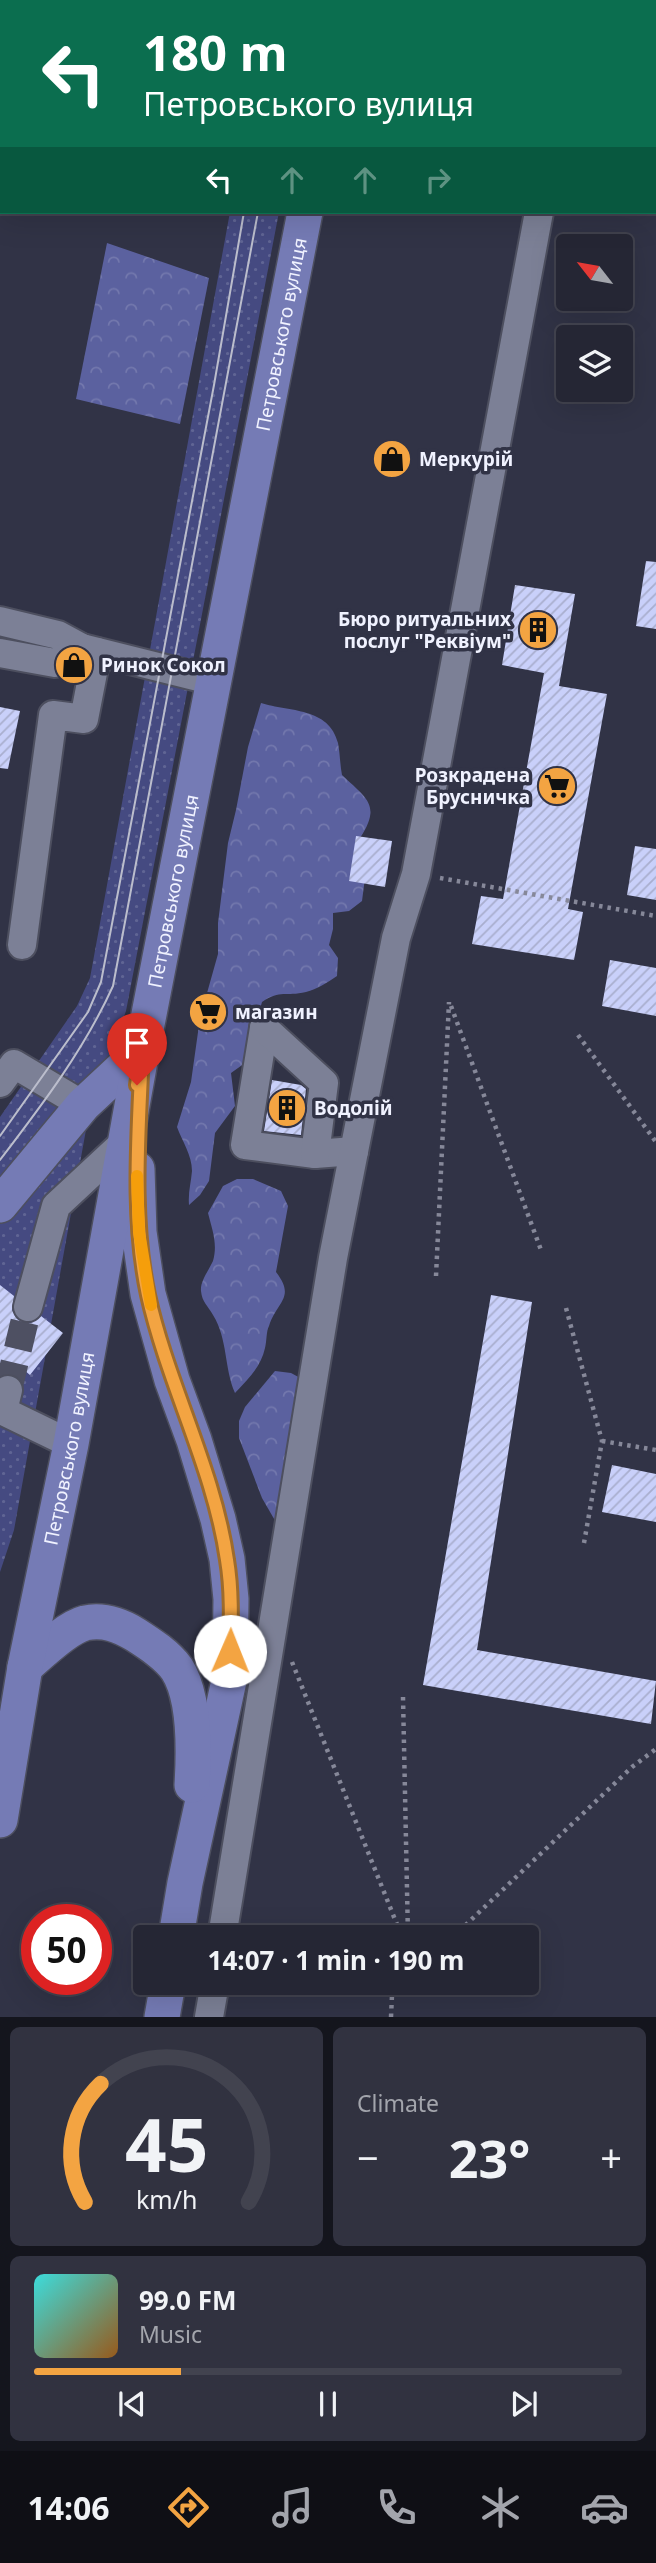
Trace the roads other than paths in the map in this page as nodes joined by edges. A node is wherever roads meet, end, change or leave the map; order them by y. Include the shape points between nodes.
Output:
1 (305, 214) edge
2 (539, 214) edge
3 (0, 621) edge
4 (89, 650) junction
5 (0, 653) edge
6 (214, 681) junction
7 (22, 945) dead end
8 (142, 1050) junction
9 (5, 1069) edge
10 (83, 1105) junction
11 (128, 1139) junction
12 (354, 1152) junction
13 (315, 1154) dead end
14 (0, 1205) edge
15 (28, 1307) tunnel mouth
16 (8, 1391) tunnel mouth
17 (71, 1444) junction
18 (8, 1669) edge
19 (0, 1820) edge
20 (185, 1883) junction
21 (178, 1925) edge
22 (224, 1925) edge
23 (166, 1995) edge
24 (213, 1995) edge
25 (162, 2017) edge
26 (209, 2017) edge

1 - 6 main road, Петровського вулиця
2 - 12 lane via 416,874 396,938
3 - 4 lane via 58,635
4 - 5 lane via 55,663
4 - 6 lane
4 - 7 lane via 84,719 53,715
6 - 8 main road, Петровського вулиця
8 - 10 main road
8 - 11 main road, Петровського вулиця
8 - 20 main road via 137,1164 139,1232 148,1294 218,1519 231,1599 230,1676
9 - 10 lane
10 - 14 main road
11 - 15 lane via 56,1206
11 - 17 main road, Петровського вулиця
12 - 13 lane
12 - 22 lane
16 - 17 lane via 4,1411
17 - 18 main road, Петровського вулиця
18 - 19 main road, Петровського вулиця
18 - 20 main road via 83,1623 106,1621 156,1648 177,1670 189,1701 192,1739
20 - 21 main road
23 - 25 main road
24 - 26 lane

